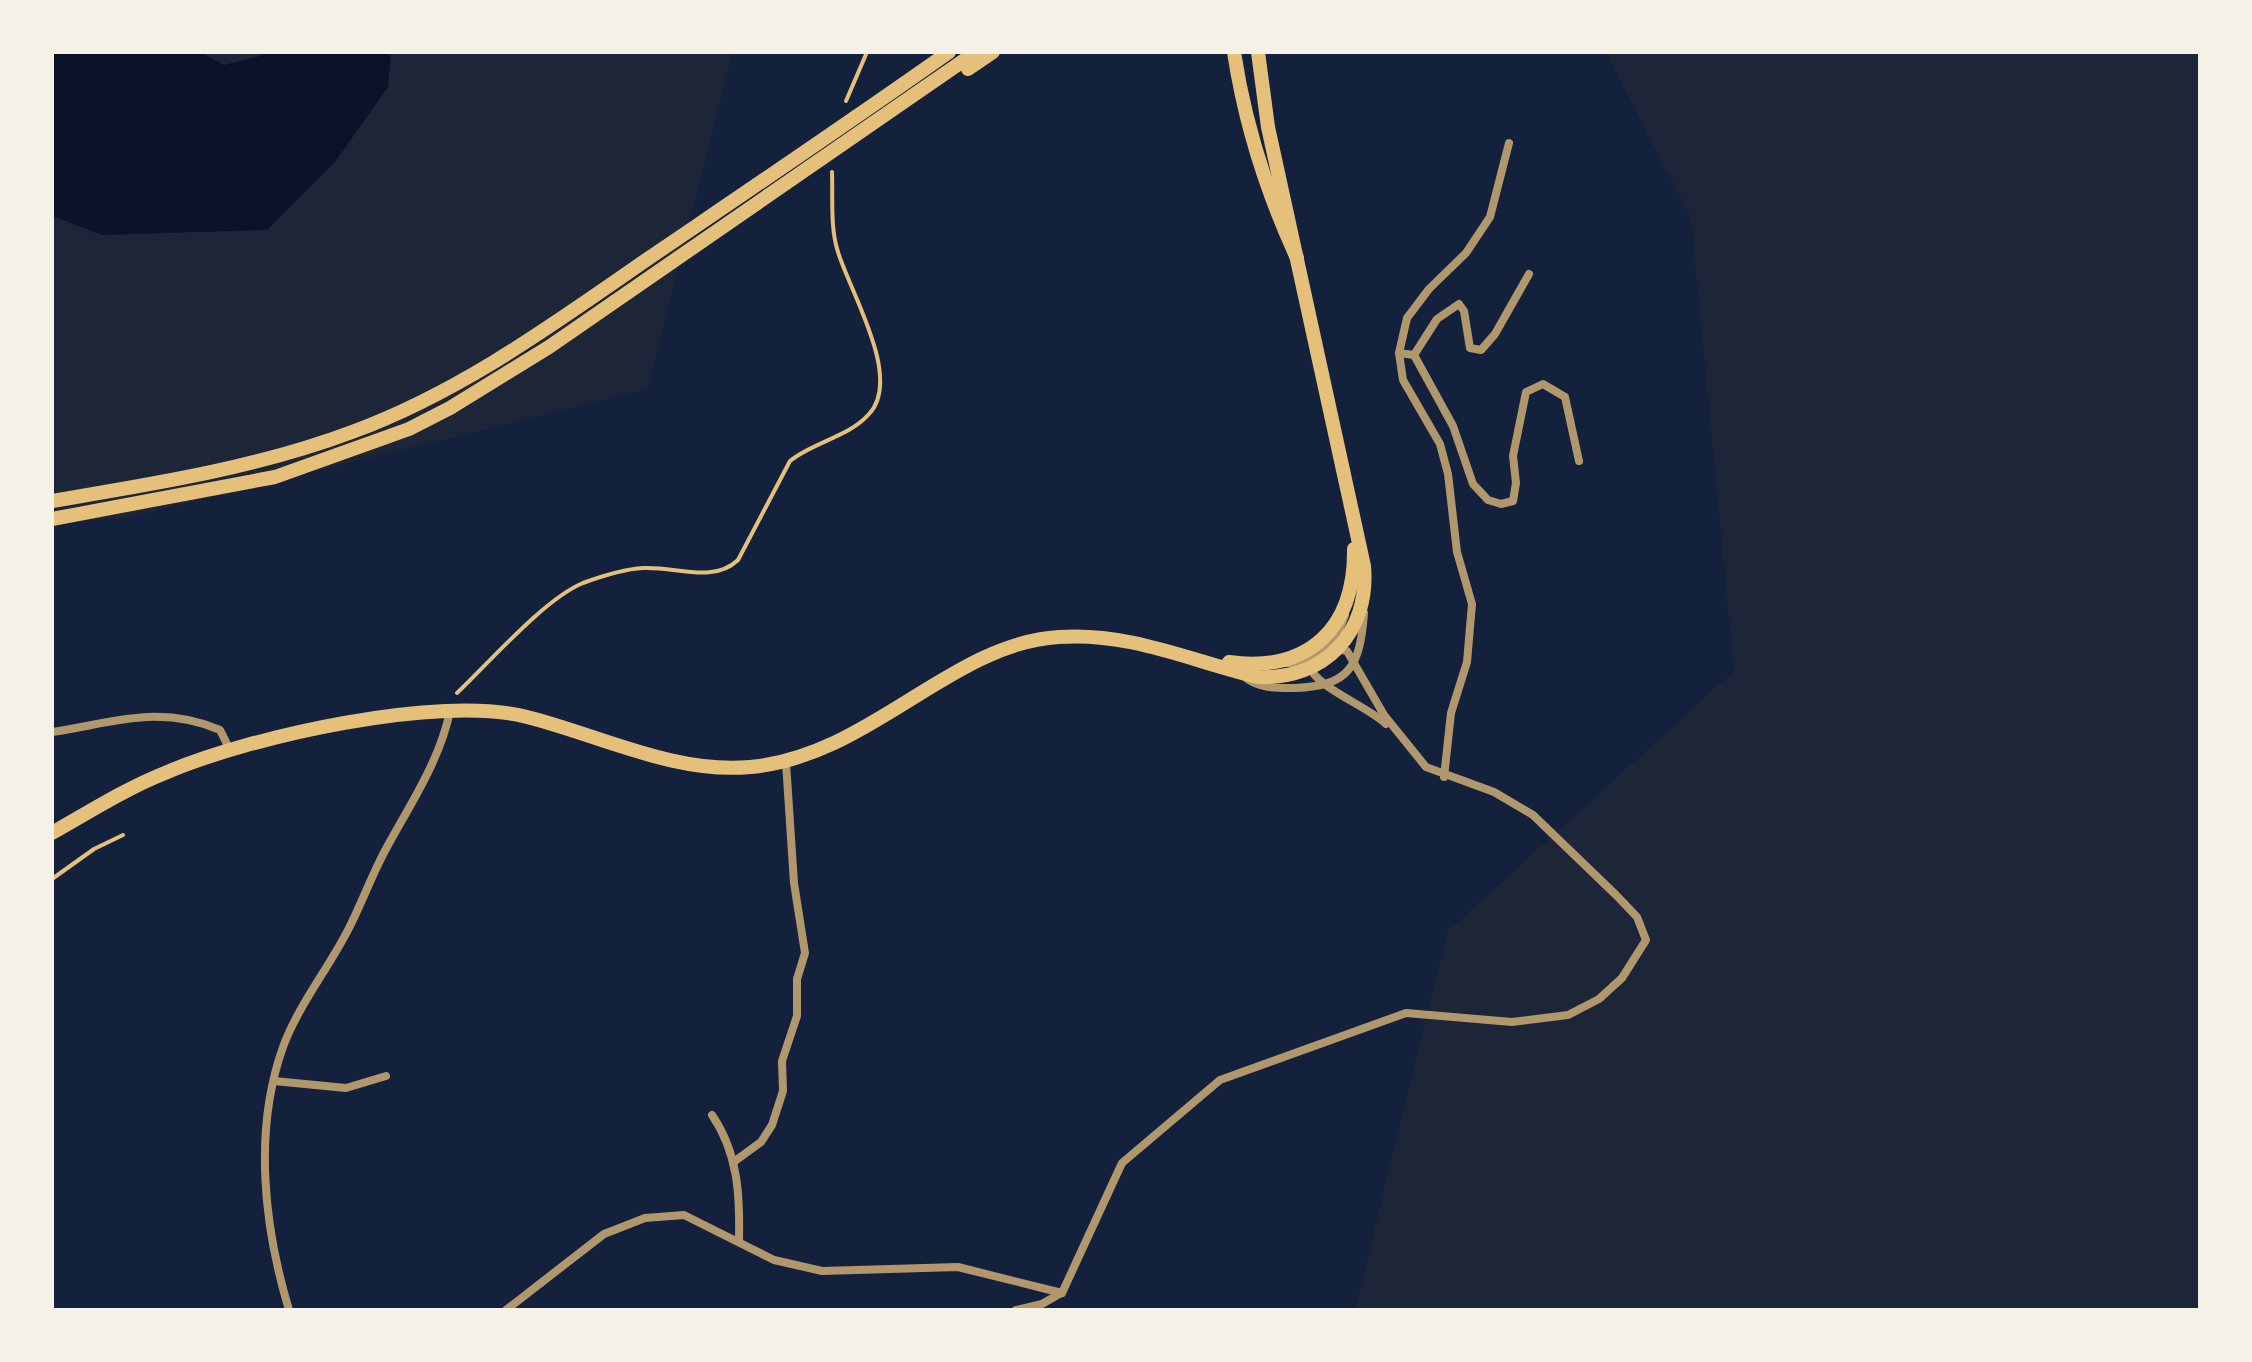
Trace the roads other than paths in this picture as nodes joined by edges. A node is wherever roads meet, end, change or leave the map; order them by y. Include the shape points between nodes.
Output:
1 (949, 52) edge
2 (976, 52) edge
3 (993, 52) edge
4 (1234, 52) edge
5 (1258, 52) edge
6 (889, 109) junction
7 (1509, 143) dead end
8 (1297, 258) junction
9 (1529, 274) dead end
10 (1399, 353) junction
11 (1414, 355) junction
12 (1579, 461) dead end
13 (52, 501) edge
14 (1351, 503) junction
15 (52, 519) edge
16 (1364, 600) junction
17 (1345, 606) junction
18 (1338, 647) junction
19 (1197, 657) junction
20 (1280, 662) junction
21 (1355, 662) junction
22 (1312, 663) junction
23 (1241, 673) junction
24 (1326, 685) junction
25 (450, 710) junction
26 (52, 732) edge
27 (1399, 735) junction
28 (231, 751) junction
29 (786, 763) junction
30 (1444, 777) junction
31 (52, 833) edge
32 (386, 1076) dead end
33 (274, 1081) junction
34 (712, 1115) dead end
35 (735, 1161) junction
36 (739, 1240) junction
37 (1062, 1293) junction
38 (289, 1310) edge
39 (506, 1310) edge
40 (1016, 1310) edge

1 - 6 main road
2 - 6 main road
3 - 6 main road
4 - 8 main road via 1254,150
5 - 8 main road via 1268,127
6 - 13 main road via 434,396 294,452 190,478
6 - 15 main road via 843,153 774,189 549,347 450,408 358,449 275,477
7 - 10 street via 1490,217 1466,253 1407,318
8 - 14 main road
9 - 11 street via 1481,350 1470,348 1459,304 1437,319
10 - 11 street
10 - 30 street via 1403,380 1440,444 1457,552 1472,604 1467,662 1451,713
11 - 12 street via 1453,426 1473,484 1488,500 1513,501 1517,423 1526,392 1543,384 1565,397
14 - 16 main road via 1364,566
14 - 17 main road via 1354,568
16 - 18 main road
16 - 21 street
17 - 20 main road via 1324,638 1298,657
17 - 22 street via 1338,633
18 - 21 street
18 - 22 main road
19 - 20 main road via 1244,664
19 - 23 main road
19 - 29 main road via 1116,638 1055,637 1021,644 992,655 827,749
20 - 22 street
21 - 24 street via 1339,680
21 - 27 street via 1366,688
22 - 23 main road via 1280,678
22 - 24 street
23 - 24 street via 1263,686
24 - 27 street via 1367,708
25 - 28 main road via 411,713
25 - 29 main road via 524,716 656,756 723,767
25 - 33 street via 444,741 284,1045
26 - 28 street via 125,717 171,717 220,730
27 - 30 street via 1426,767
28 - 31 main road via 166,772
29 - 35 street via 805,953 797,979 797,1016 782,1061 783,1091 772,1125 761,1142
30 - 37 street via 1494,792 1533,815 1637,917 1646,940 1622,978 1599,999 1568,1015 1512,1022 1406,1013 1220,1080 1122,1163
32 - 33 street via 346,1088
33 - 38 street via 264,1143 265,1180
34 - 35 street
35 - 36 street
36 - 37 street via 774,1260 822,1271 958,1267
36 - 39 street via 684,1215 645,1218 604,1234
37 - 40 street

